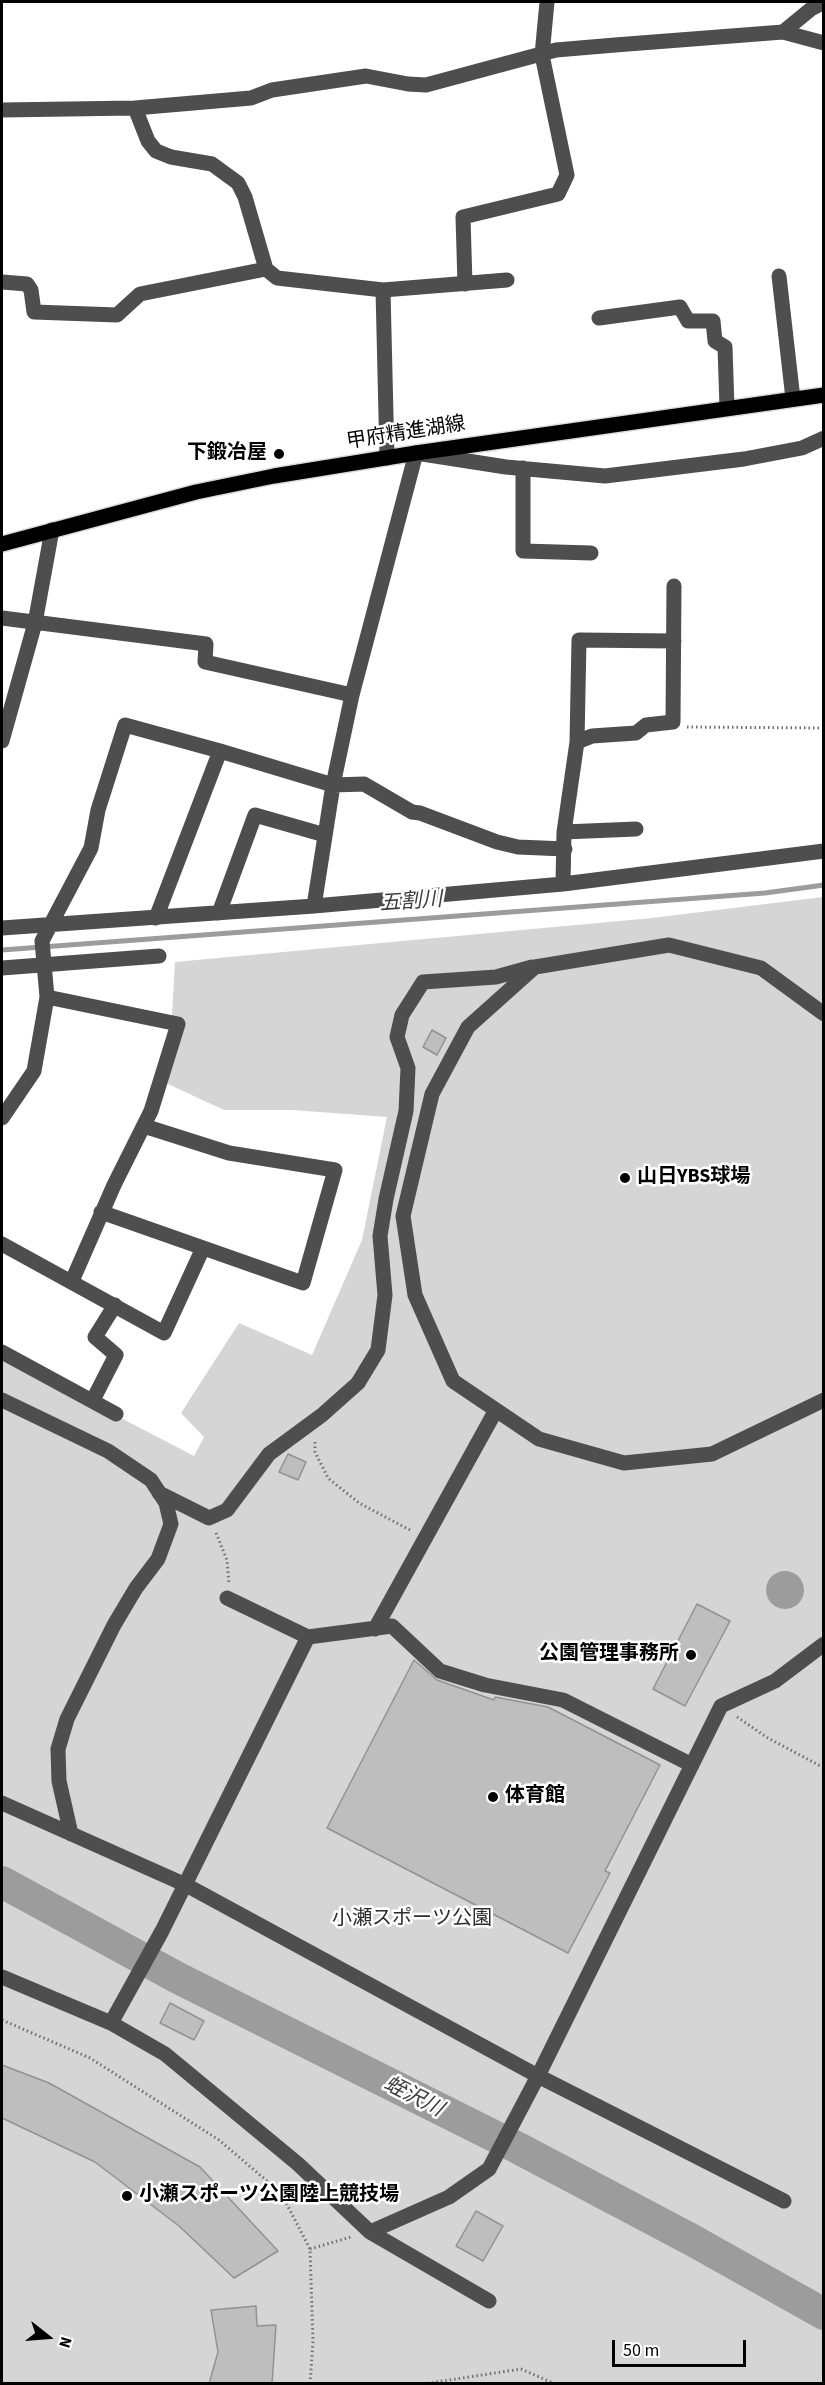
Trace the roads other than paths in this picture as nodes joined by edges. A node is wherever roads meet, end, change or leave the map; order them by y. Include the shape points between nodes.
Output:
1 (547, 2) edge
2 (824, 2) edge
3 (783, 32) junction
4 (824, 43) edge
5 (542, 55) junction
6 (135, 108) junction
7 (2, 110) edge
8 (266, 269) junction
9 (779, 276) dead end
10 (507, 280) dead end
11 (2, 282) edge
12 (465, 284) junction
13 (383, 290) junction
14 (599, 318) dead end
15 (824, 395) edge
16 (793, 399) junction
17 (727, 408) junction
18 (824, 438) edge
19 (416, 453) junction
20 (387, 458) junction
21 (523, 468) junction
22 (52, 530) junction
23 (2, 544) edge
24 (591, 553) dead end
25 (674, 586) dead end
26 (3, 620) edge
27 (35, 623) junction
28 (674, 642) junction
29 (352, 695) junction
30 (2, 741) edge
31 (577, 742) junction
32 (220, 751) junction
33 (333, 784) junction
34 (636, 829) dead end
35 (564, 832) junction
36 (325, 835) junction
37 (565, 849) junction
38 (824, 850) edge
39 (563, 884) junction
40 (315, 906) junction
41 (219, 913) junction
42 (156, 918) junction
43 (51, 923) junction
44 (2, 928) edge
45 (159, 956) dead end
46 (44, 962) junction
47 (534, 966) junction
48 (2, 968) edge
49 (47, 997) junction
50 (824, 1014) edge
51 (2, 1118) edge
52 (144, 1126) junction
53 (101, 1212) junction
54 (2, 1244) edge
55 (203, 1248) junction
56 (72, 1281) junction
57 (115, 1305) junction
58 (2, 1352) edge
59 (2, 1400) edge
60 (93, 1400) junction
61 (824, 1400) edge
62 (496, 1410) junction
63 (116, 1414) dead end
64 (159, 1493) junction
65 (227, 1598) road end
66 (375, 1629) junction
67 (308, 1637) junction
68 (824, 1644) edge
69 (692, 1765) junction
70 (2, 1803) edge
71 (71, 1834) junction
72 (186, 1885) junction
73 (2, 1977) edge
74 (111, 2024) junction
75 (538, 2076) junction
76 (784, 2201) dead end
77 (370, 2232) junction
78 (489, 2301) dead end

1 - 5 street
2 - 3 street
3 - 4 street
3 - 5 street via 555,50
5 - 6 street via 426,85 366,76 272,90 251,98
5 - 12 street via 567,175 558,194 464,217
6 - 7 street
6 - 8 street via 148,141 156,150 171,157 212,164 238,183
8 - 11 street via 140,294 117,315 34,312 32,290 27,284
8 - 13 street via 277,278
9 - 16 street
10 - 12 street
12 - 13 street
13 - 20 street
14 - 17 street via 680,307 688,321 712,321 715,342 725,347
15 - 16 main road, 甲府精進湖線
16 - 17 main road, 甲府精進湖線
17 - 19 main road, 甲府精進湖線
18 - 21 street via 802,448 744,459 605,476
19 - 20 main road, 甲府精進湖線
19 - 21 street
19 - 29 street
20 - 22 main road, 甲府精進湖線 via 196,492
21 - 24 street via 523,551
22 - 23 main road, 甲府精進湖線
22 - 27 street
25 - 28 street
26 - 27 street
27 - 29 street via 207,644 205,662
27 - 30 street
28 - 31 street via 673,722 646,725 636,733 592,736
28 - 31 street via 579,640
29 - 33 street
31 - 35 street
32 - 33 street
32 - 42 street
32 - 43 street via 125,725 98,810 91,848
33 - 36 street
33 - 37 street via 364,784 412,812 497,842
34 - 35 street
35 - 37 street
36 - 40 street
36 - 41 street via 255,815
37 - 39 street
38 - 39 street
39 - 40 street
40 - 41 street
41 - 42 street
42 - 43 street
43 - 44 street
43 - 46 street via 42,941
45 - 46 street
46 - 48 street
46 - 49 street
47 - 50 street via 669,945 761,969
47 - 62 street via 468,1028 432,1094 403,1216 415,1295 453,1381
47 - 64 street via 496,977 423,982 402,1015 397,1037 408,1068 406,1112 380,1236 385,1295 378,1350 358,1383 269,1454 227,1510 209,1518
49 - 51 street via 34,1071
49 - 52 street via 178,1024
52 - 53 street
52 - 55 street via 229,1153 335,1170 303,1283
53 - 55 street
53 - 56 street
54 - 56 street
55 - 57 street via 164,1333
56 - 57 street
57 - 60 street via 95,1337 116,1355
58 - 60 street
59 - 64 street via 108,1451 151,1480
60 - 63 street
61 - 62 street via 712,1454 624,1463 539,1439
62 - 66 street
64 - 71 street via 171,1524 167,1540 109,1634 67,1719 58,1749 59,1781
65 - 67 street
66 - 67 street
66 - 69 street via 392,1626 440,1671 485,1685 563,1700
67 - 72 street
68 - 69 street via 774,1681 721,1706
69 - 75 street
70 - 71 street
71 - 72 street
72 - 74 street
72 - 75 street
73 - 74 street
74 - 77 street via 165,2054 297,2164
75 - 76 street
75 - 77 street via 489,2169 449,2197
77 - 78 street

